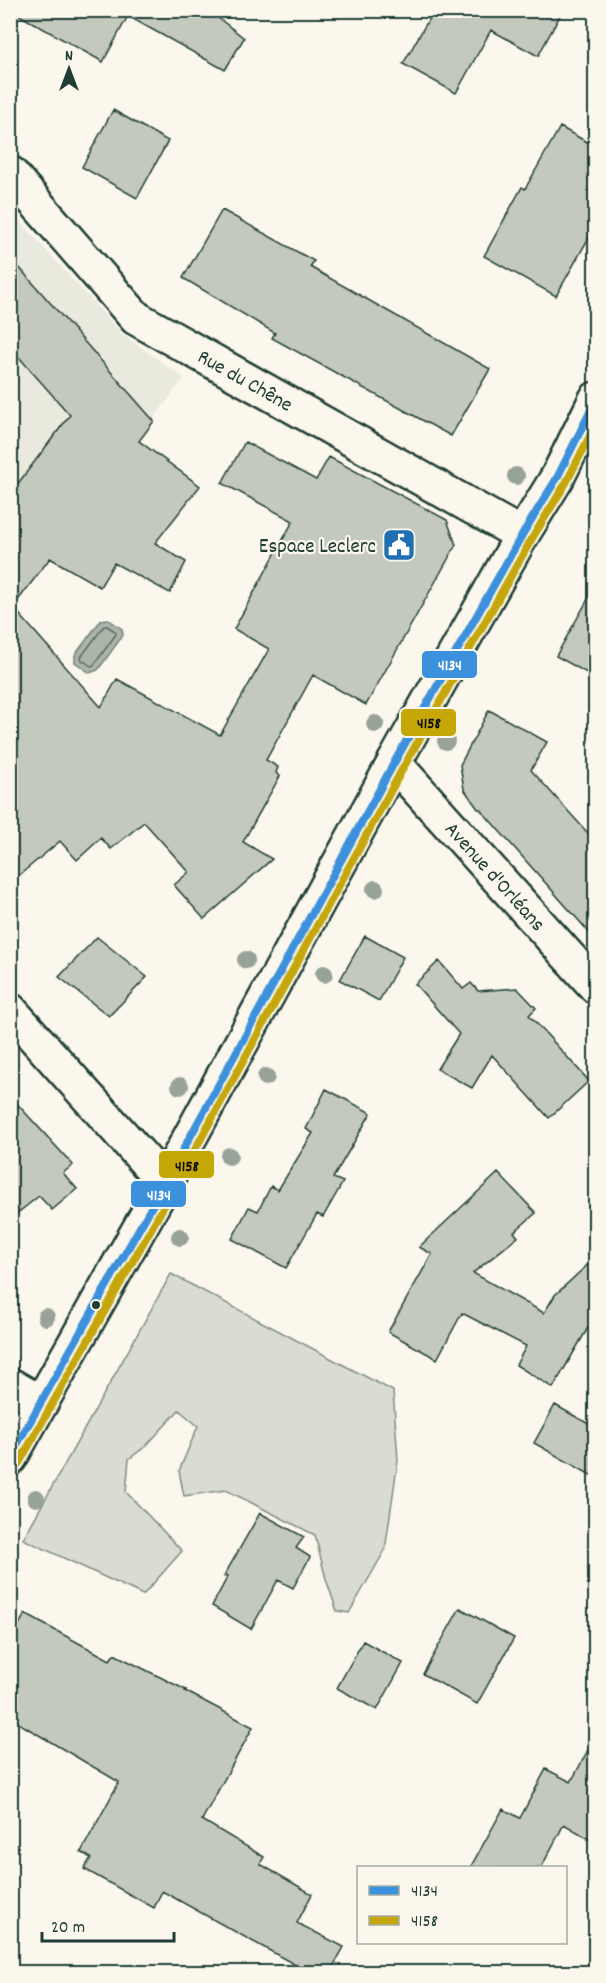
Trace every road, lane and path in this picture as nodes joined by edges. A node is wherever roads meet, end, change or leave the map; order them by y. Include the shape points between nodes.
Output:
1 (10, 173) edge
2 (596, 399) edge
3 (522, 535) junction
4 (394, 763) junction
5 (596, 987) edge
6 (10, 1010) edge
7 (165, 1183) junction
8 (10, 1385) edge
9 (41, 1403) junction
10 (10, 1458) edge

1 - 3 main road, Rue du Chêne via 136,318
2 - 3 main road via 557,478
3 - 4 main road
4 - 5 main road, Avenue d'Orléans
4 - 7 main road
6 - 7 main road
7 - 9 main road
8 - 9 main road
9 - 10 main road

